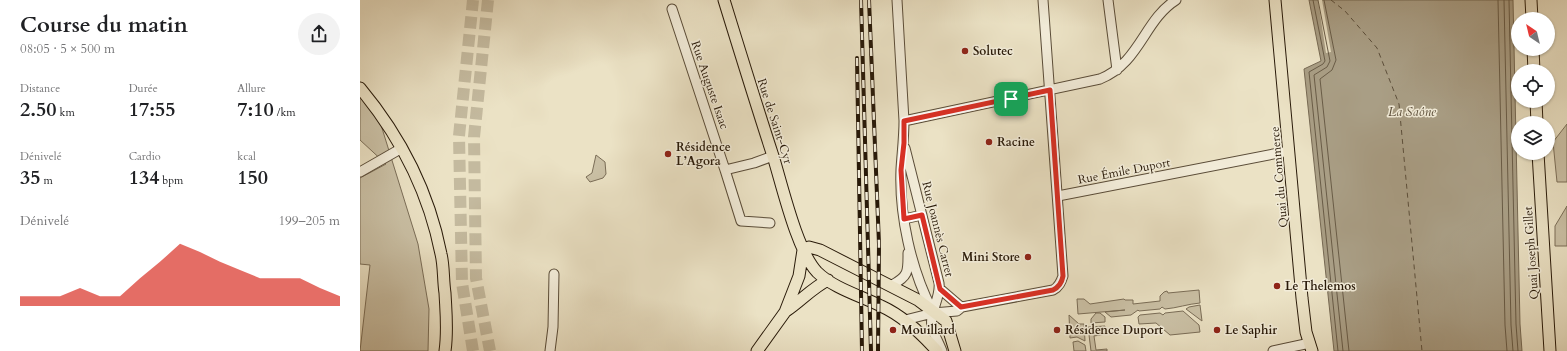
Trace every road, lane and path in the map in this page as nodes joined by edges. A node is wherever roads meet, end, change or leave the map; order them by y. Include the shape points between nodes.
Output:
1 (724, 0) edge
2 (897, 0) edge
3 (1043, 0) edge
4 (1108, 0) edge
5 (1176, 0) edge
6 (1275, 0) edge
7 (1531, 0) edge
8 (672, 9) dead end
9 (1532, 12) edge
10 (1117, 70) junction
11 (360, 88) edge
12 (1050, 90) junction
13 (904, 121) junction
14 (904, 143) junction
15 (402, 148) junction
16 (1289, 151) junction
17 (773, 156) junction
18 (1538, 160) edge
19 (725, 170) junction
20 (360, 172) edge
21 (1058, 196) junction
22 (922, 215) junction
23 (904, 219) junction
24 (770, 223) dead end
25 (907, 245) junction
26 (803, 250) junction
27 (554, 274) dead end
28 (828, 280) junction
29 (892, 285) junction
30 (940, 289) junction
31 (961, 307) junction
32 (785, 312) junction
33 (933, 313) junction
34 (905, 320) junction
35 (1311, 347) edge
36 (445, 351) edge
37 (550, 351) edge
38 (757, 351) edge
39 (937, 351) edge
40 (942, 351) edge
41 (955, 351) edge
42 (1273, 351) edge
43 (1550, 351) edge

1 - 17 main road, Rue de Saint-Cyr
2 - 13 street, Rue Joannès Carret
3 - 12 street
4 - 10 street
5 - 10 street via 1162,12 1133,54
6 - 16 main road, Quai du Commerce
7 - 9 main road
8 - 19 street, Rue Auguste Isaac
10 - 12 street via 1100,80
11 - 15 main road
12 - 13 street
12 - 21 street
13 - 14 street, Rue Joannès Carret
14 - 22 street, Rue Joannès Carret
14 - 23 street, Rue Joannès Carret via 901,170
15 - 20 street
15 - 36 main road via 417,178 441,254 448,331
16 - 21 street, Rue Émile Duport
16 - 35 main road, Quai du Commerce via 1302,298 1306,332
17 - 19 street
17 - 26 main road, Rue de Saint-Cyr
18 - 43 main road, Quai Joseph Gillet
19 - 24 street, Rue Auguste Isaac via 741,221
21 - 31 street via 1063,276 1059,285 1053,290
22 - 23 street
22 - 30 street, Rue Joannès Carret
23 - 25 street, Rue Joannès Carret
25 - 29 street via 908,271 902,280
25 - 33 street, Rue Joannès Carret
26 - 28 main road, Rue de Saint-Cyr via 817,271
26 - 29 main road via 809,247 820,250
26 - 32 main road via 799,276
27 - 37 street
28 - 32 main road via 815,287
28 - 34 main road, Rue de Saint-Cyr
29 - 33 main road via 912,295
30 - 31 street
30 - 33 street, Rue Joannès Carret
31 - 33 street via 956,311
32 - 38 main road
33 - 34 street
33 - 40 street via 932,326
33 - 41 main road via 946,321
34 - 39 main road, Rue de Saint-Cyr
35 - 42 street

